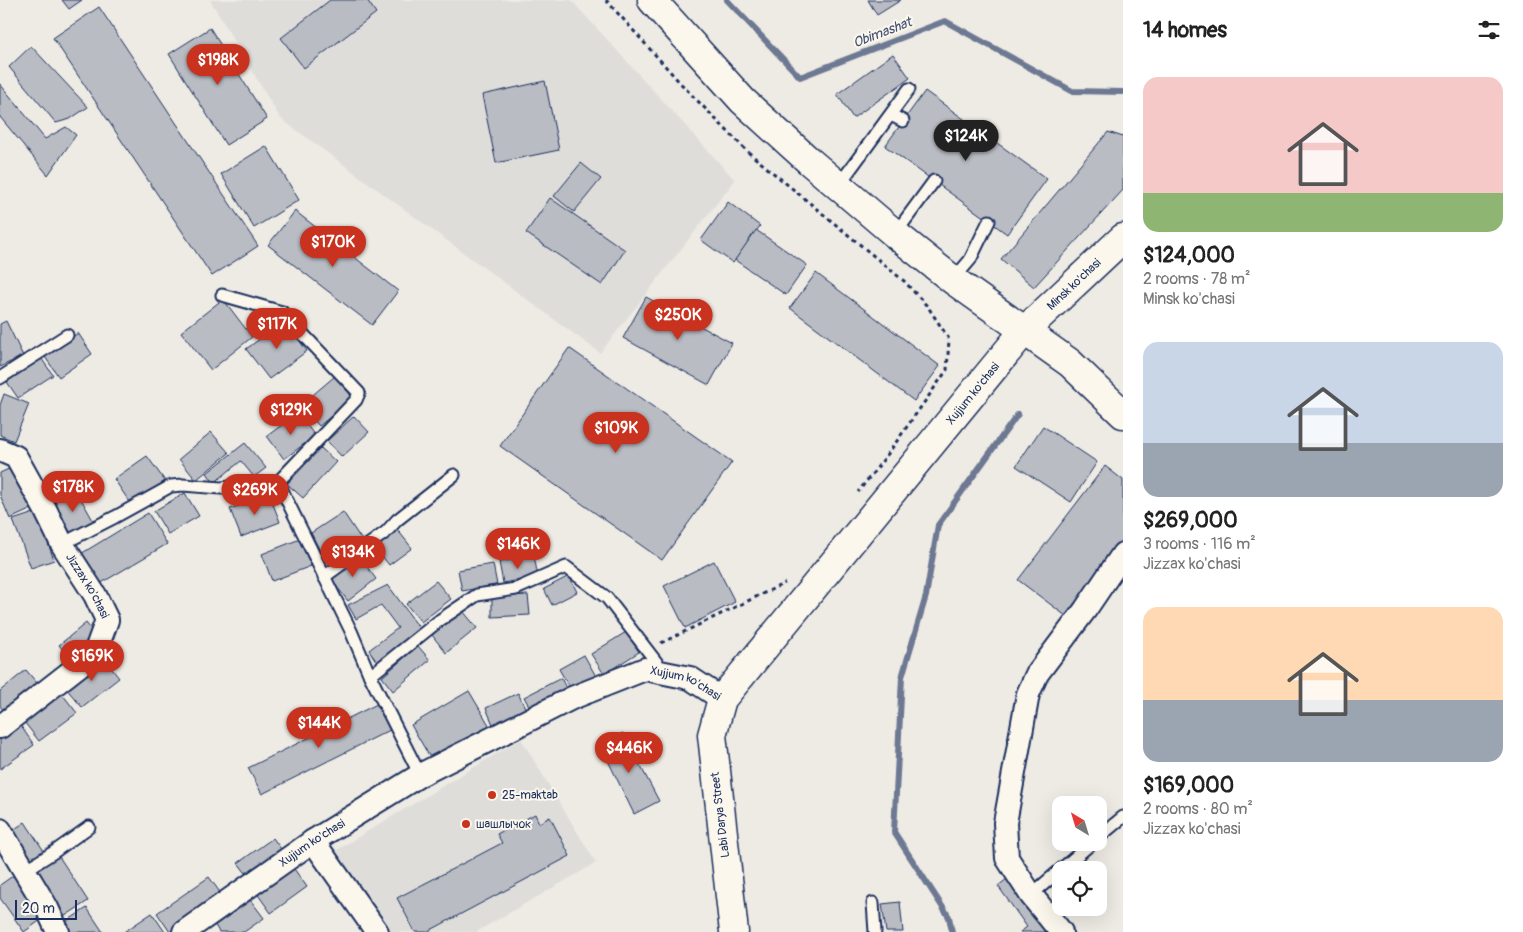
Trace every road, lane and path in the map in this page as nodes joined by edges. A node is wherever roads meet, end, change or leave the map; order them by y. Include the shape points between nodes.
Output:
1 (606, 0) edge
2 (652, 0) edge
3 (909, 89) dead end
4 (891, 115) junction
5 (903, 121) dead end
6 (934, 181) dead end
7 (838, 186) junction
8 (989, 221) dead end
9 (895, 234) junction
10 (1123, 238) edge
11 (953, 280) junction
12 (222, 295) dead end
13 (1024, 330) junction
14 (67, 335) dead end
15 (0, 378) edge
16 (1123, 414) edge
17 (0, 450) edge
18 (454, 476) dead end
19 (278, 482) junction
20 (857, 493) dead end
21 (62, 544) junction
22 (1123, 554) edge
23 (324, 577) junction
24 (786, 583) dead end
25 (647, 650) junction
26 (664, 672) junction
27 (370, 676) junction
28 (722, 699) junction
29 (0, 727) edge
30 (420, 775) junction
31 (1123, 817) edge
32 (89, 827) dead end
33 (0, 830) edge
34 (1108, 830) edge
35 (313, 841) junction
36 (1082, 851) edge
37 (24, 871) junction
38 (1031, 895) junction
39 (873, 903) dead end
40 (58, 932) edge
41 (184, 932) edge
42 (377, 932) edge
43 (734, 932) edge
44 (875, 932) edge
45 (1061, 932) edge

1 - 20 path via 748,152 904,281 928,307 950,339 947,370
2 - 7 street via 743,101
3 - 4 lane
4 - 5 lane
4 - 7 lane
6 - 9 lane
7 - 9 street
8 - 11 lane via 970,260
9 - 11 street
10 - 13 street, Minsk ko'chasi
11 - 13 street
12 - 19 lane via 282,312 359,393
13 - 16 street via 1070,362
13 - 28 street, Xujjum ko'chasi
14 - 15 lane
17 - 21 street, Jizzax ko'chasi via 16,457
18 - 23 lane via 386,532
19 - 21 lane via 221,488 183,484 170,486
19 - 23 lane
21 - 29 street, Jizzax ko'chasi via 107,620 95,653
22 - 38 street via 1037,674 1028,694 1005,823 1007,858
23 - 27 lane
24 - 25 path
25 - 26 lane
25 - 27 lane via 607,598 566,567 516,589 476,595
26 - 28 street, Xujjum ko'chasi via 690,678
26 - 30 street, Xujjum ko'chasi via 645,669 572,698
27 - 30 lane
28 - 43 street, Labi Darya Street via 712,735
30 - 35 street, Xujjum ko'chasi
31 - 34 lane
32 - 37 lane
33 - 37 street
35 - 41 street, Xujjum ko'chasi
35 - 42 street
36 - 38 lane
37 - 40 street
38 - 45 street
39 - 44 lane

